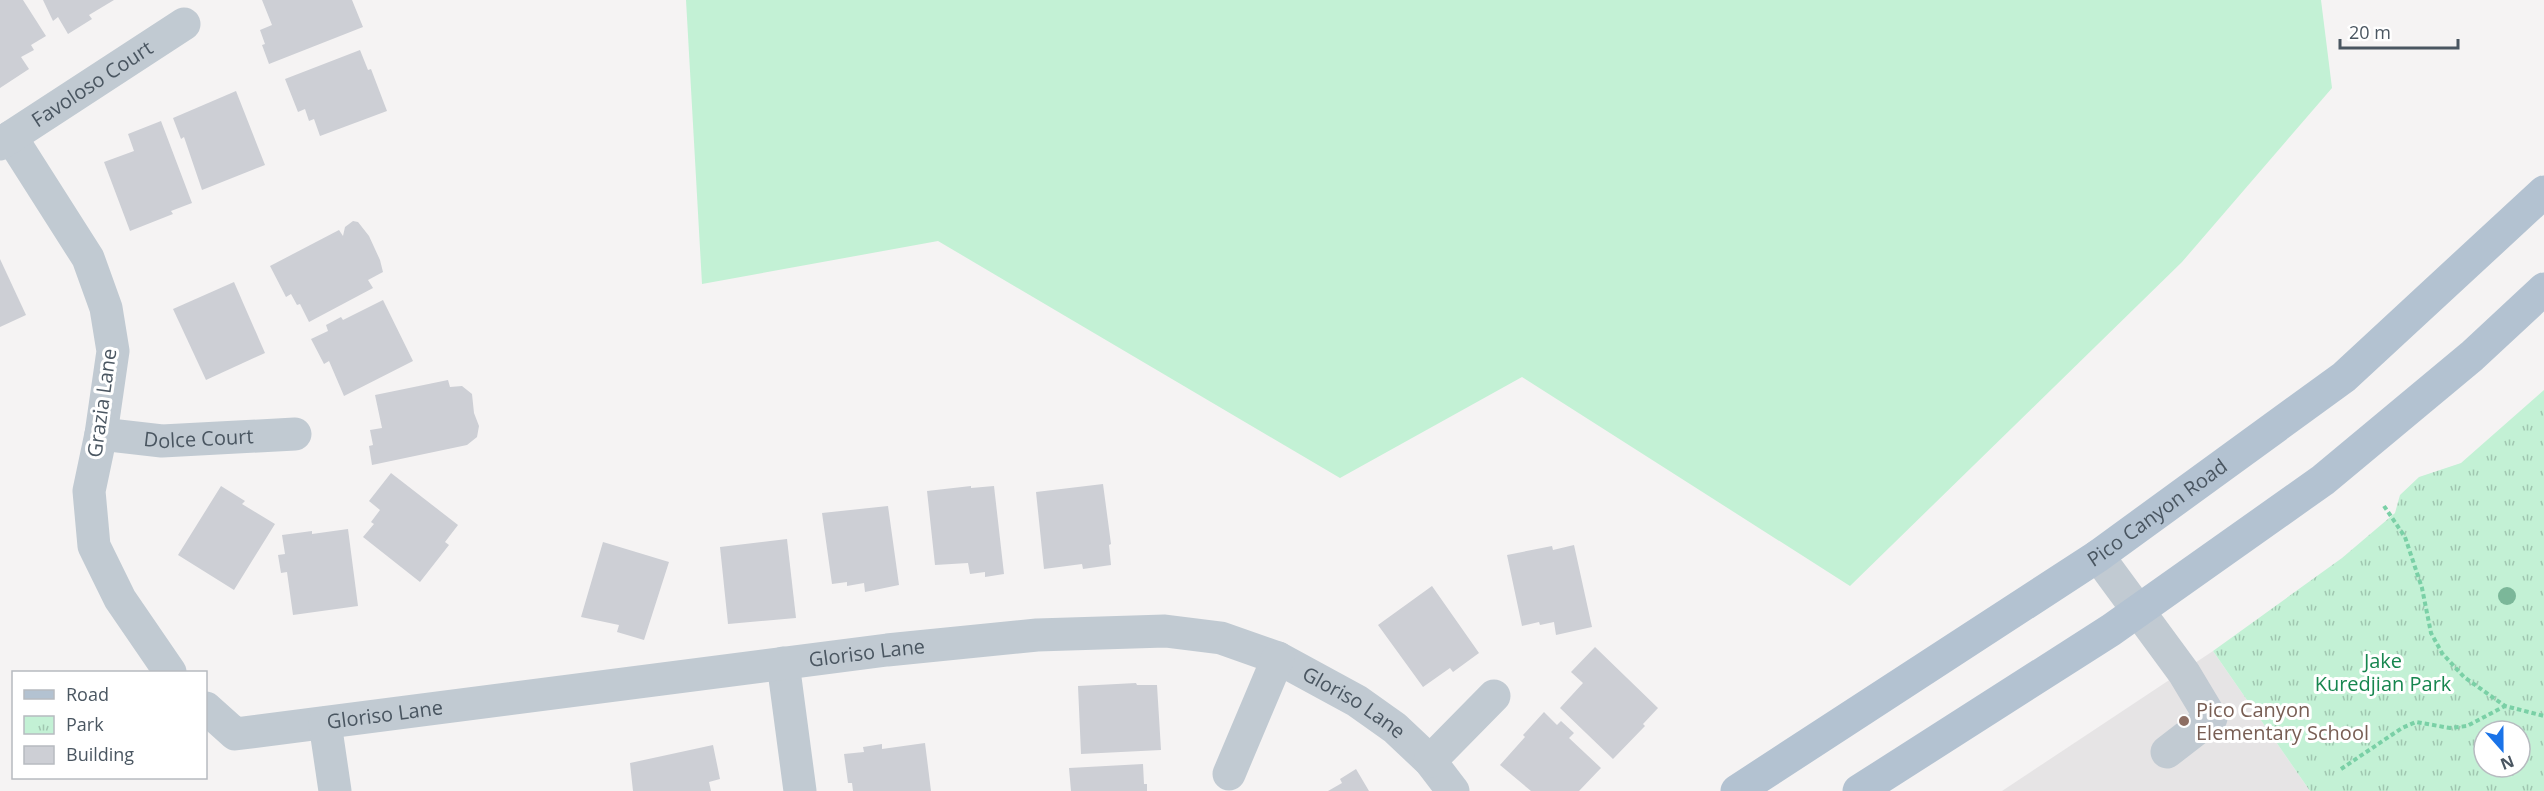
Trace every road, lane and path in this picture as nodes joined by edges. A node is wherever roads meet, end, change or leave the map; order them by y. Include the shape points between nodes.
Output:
1 (184, 24) dead end
2 (5, 141) edge
3 (2544, 192) edge
4 (2544, 290) edge
5 (100, 434) junction
6 (295, 434) dead end
7 (2384, 506) dead end
8 (2098, 556) junction
9 (2138, 611) junction
10 (1278, 658) junction
11 (783, 663) junction
12 (169, 671) edge
13 (1494, 696) dead end
14 (2505, 706) junction
15 (207, 709) edge
16 (2544, 716) edge
17 (325, 723) junction
18 (2167, 752) dead end
19 (1430, 761) junction
20 (2341, 769) dead end
21 (1229, 774) dead end
22 (335, 791) edge
23 (800, 791) edge
24 (1453, 791) edge
25 (1737, 791) edge
26 (1859, 791) edge

1 - 2 street, Favoloso Court
2 - 5 street, Grazia Lane via 87,258 106,308 113,351
3 - 8 main road, Pico Canyon Road via 2344,377
4 - 9 main road via 2356,455
5 - 6 street, Dolce Court via 162,441
5 - 12 street, Grazia Lane via 89,490 94,546 120,599
7 - 14 path via 2404,537 2422,588 2431,633 2442,653 2464,677
8 - 9 street
8 - 25 main road, Pico Canyon Road
9 - 18 street via 2184,673 2211,718
9 - 26 main road
10 - 11 street, Gloriso Lane via 1221,638 1165,631 1037,635
10 - 19 street, Gloriso Lane via 1357,701 1395,728
10 - 21 street
11 - 17 street, Gloriso Lane
11 - 23 street
13 - 19 street
14 - 16 path
14 - 20 path via 2467,726 2450,728 2416,722
15 - 17 street, Gloriso Lane via 235,734
17 - 22 street
19 - 24 street, Gloriso Lane

